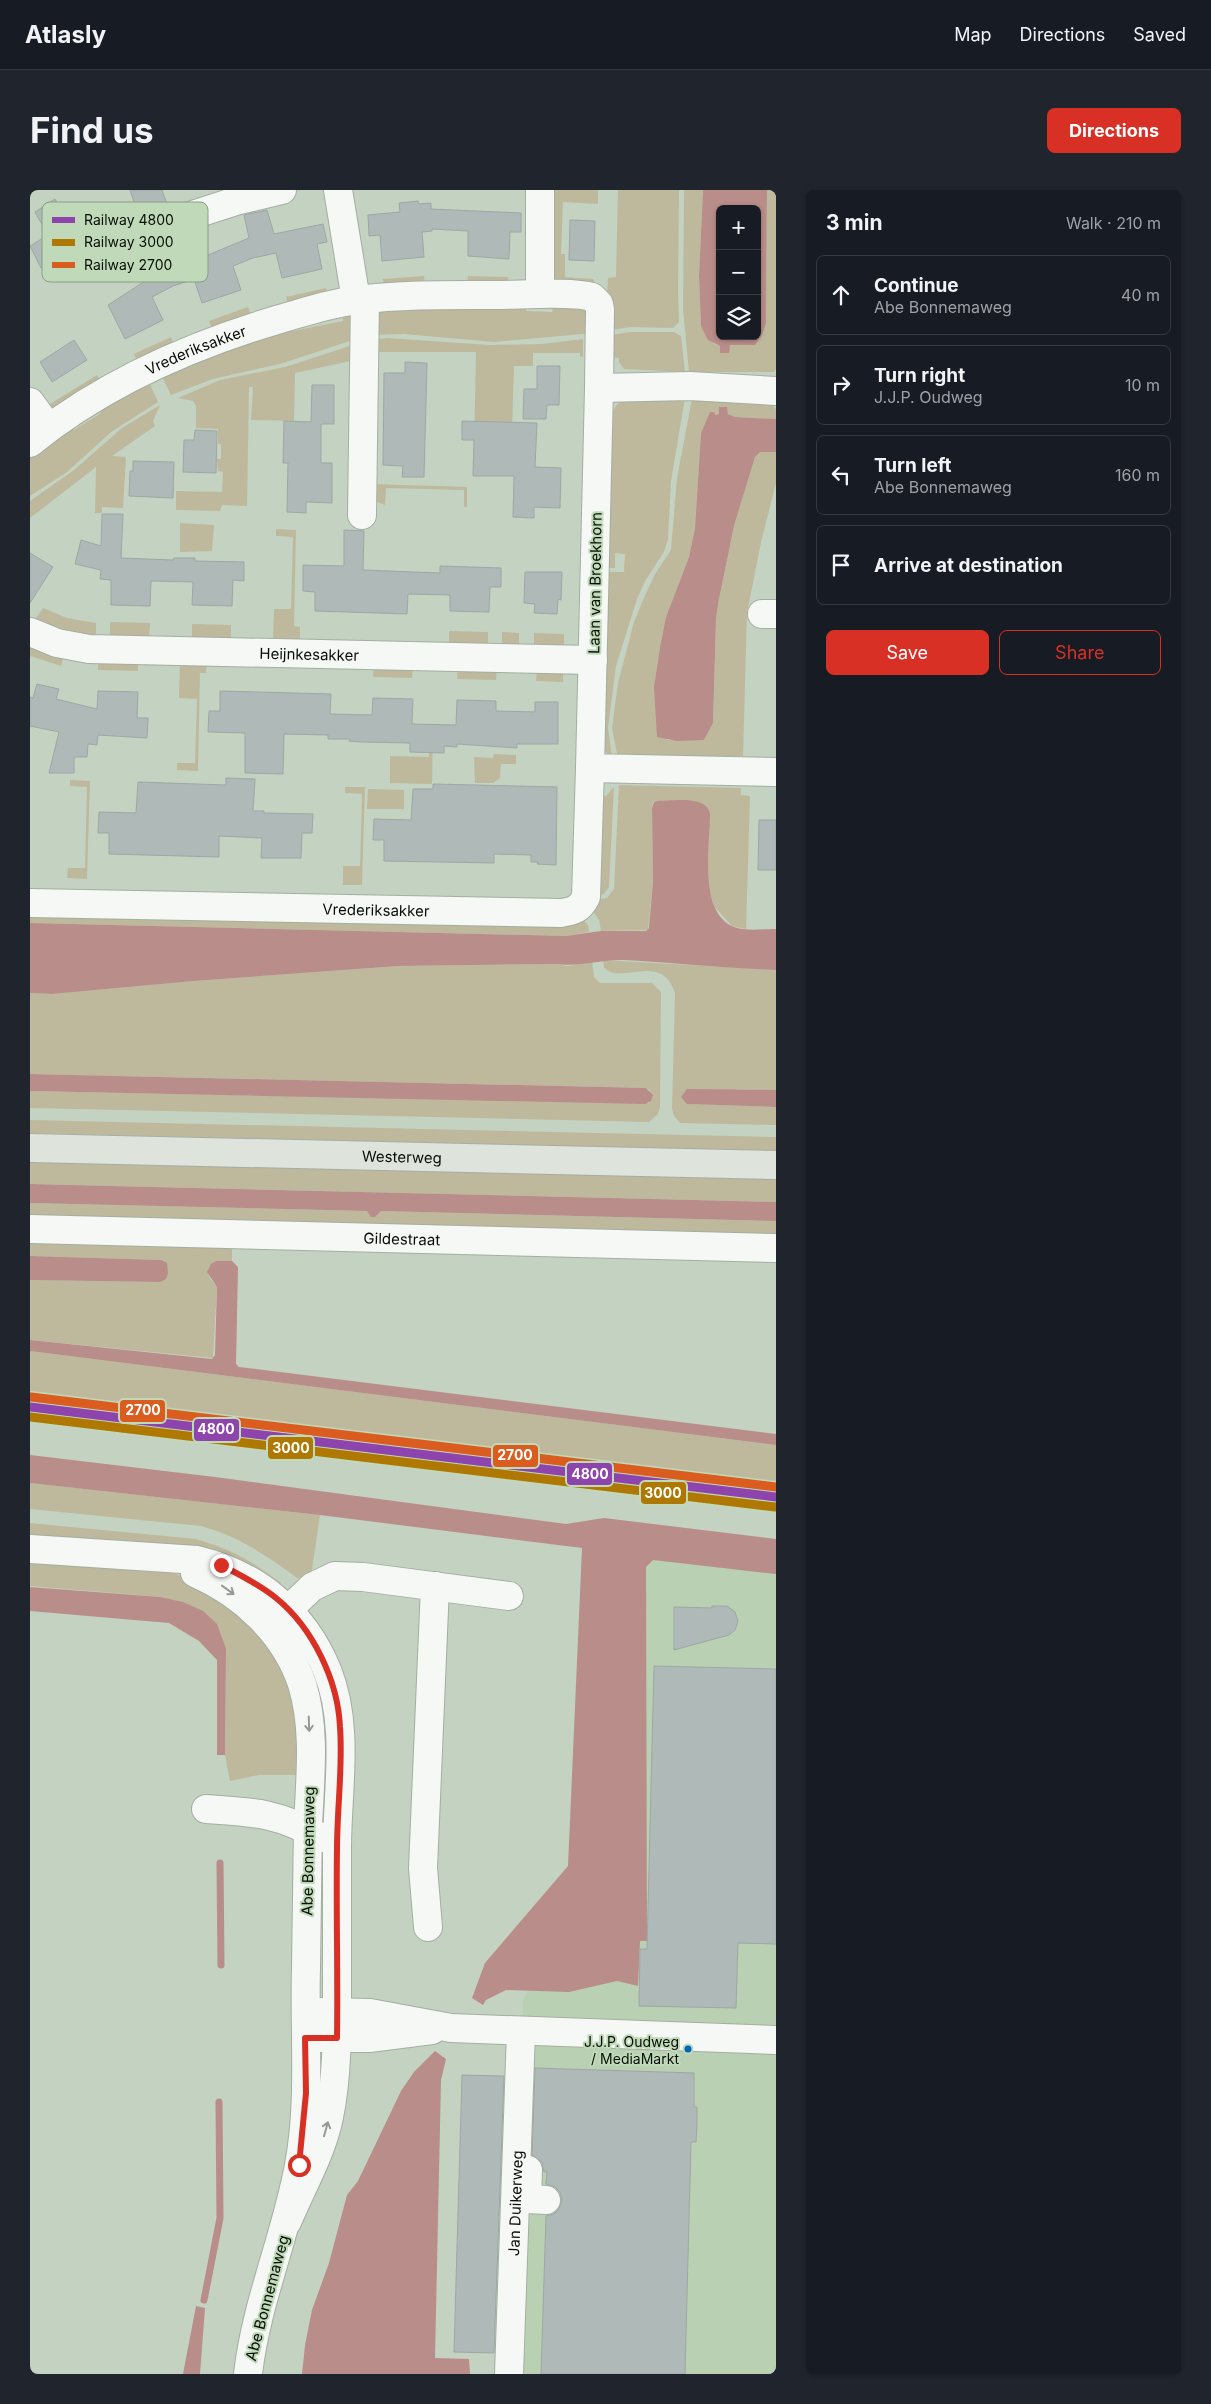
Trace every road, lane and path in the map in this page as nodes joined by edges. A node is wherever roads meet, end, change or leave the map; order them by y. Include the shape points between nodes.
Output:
1 (282, 190) edge
2 (338, 190) edge
3 (540, 190) edge
4 (208, 210) edge
5 (540, 294) junction
6 (361, 300) junction
7 (599, 388) junction
8 (776, 392) edge
9 (30, 402) edge
10 (39, 436) edge
11 (362, 515) dead end
12 (30, 632) edge
13 (593, 660) junction
14 (590, 768) junction
15 (776, 772) edge
16 (30, 902) edge
17 (30, 1148) edge
18 (776, 1164) edge
19 (30, 1229) edge
20 (776, 1248) edge
21 (30, 1549) edge
22 (151, 1557) junction
23 (435, 1586) junction
24 (509, 1596) dead end
25 (288, 1610) junction
26 (206, 1809) dead end
27 (308, 1829) junction
28 (337, 1846) junction
29 (428, 1927) dead end
30 (305, 2025) junction
31 (337, 2026) junction
32 (531, 2031) junction
33 (776, 2040) edge
34 (546, 2193) dead end
35 (287, 2222) junction
36 (248, 2374) edge
37 (509, 2374) edge

1 - 4 street
2 - 6 street
3 - 5 street
5 - 6 street, Vrederiksakker
5 - 7 street, Vrederiksakker via 587,296 596,300 600,310
6 - 10 street, Vrederiksakker via 317,308 239,331 159,364 104,393
6 - 11 street
7 - 8 street via 690,386
7 - 13 street, Laan van Broekhorn
9 - 10 street, Vrederiksakker
12 - 13 street, Heijnkesakker via 57,643 89,649
13 - 14 street, Laan van Broekhorn
14 - 15 street
14 - 16 street, Vrederiksakker via 586,897 573,911
17 - 18 main road, Westerweg
19 - 20 street, Gildestraat
21 - 22 street, Abe Bonnemaweg
22 - 25 street, Abe Bonnemaweg via 221,1565 251,1580
22 -> 27 street, Abe Bonnemaweg via 221,1585 242,1600 271,1630 291,1660 302,1684 309,1714
23 - 24 street
23 - 25 street via 335,1576 312,1587
23 - 29 street via 423,1868
25 - 28 street, Abe Bonnemaweg via 327,1669 337,1700 340,1727
26 - 27 street via 259,1812 285,1818
27 - 28 street
27 - 30 street, Abe Bonnemaweg
28 - 31 street, Abe Bonnemaweg
30 - 31 street
30 - 35 street, Abe Bonnemaweg via 306,2093 302,2148
31 - 32 street via 398,2036 451,2028
35 -> 31 street, Abe Bonnemaweg via 325,2134 334,2092
32 - 33 street
32 - 34 street via 527,2199
32 - 37 street, Jan Duikerweg
35 - 36 street, Abe Bonnemaweg via 254,2336

